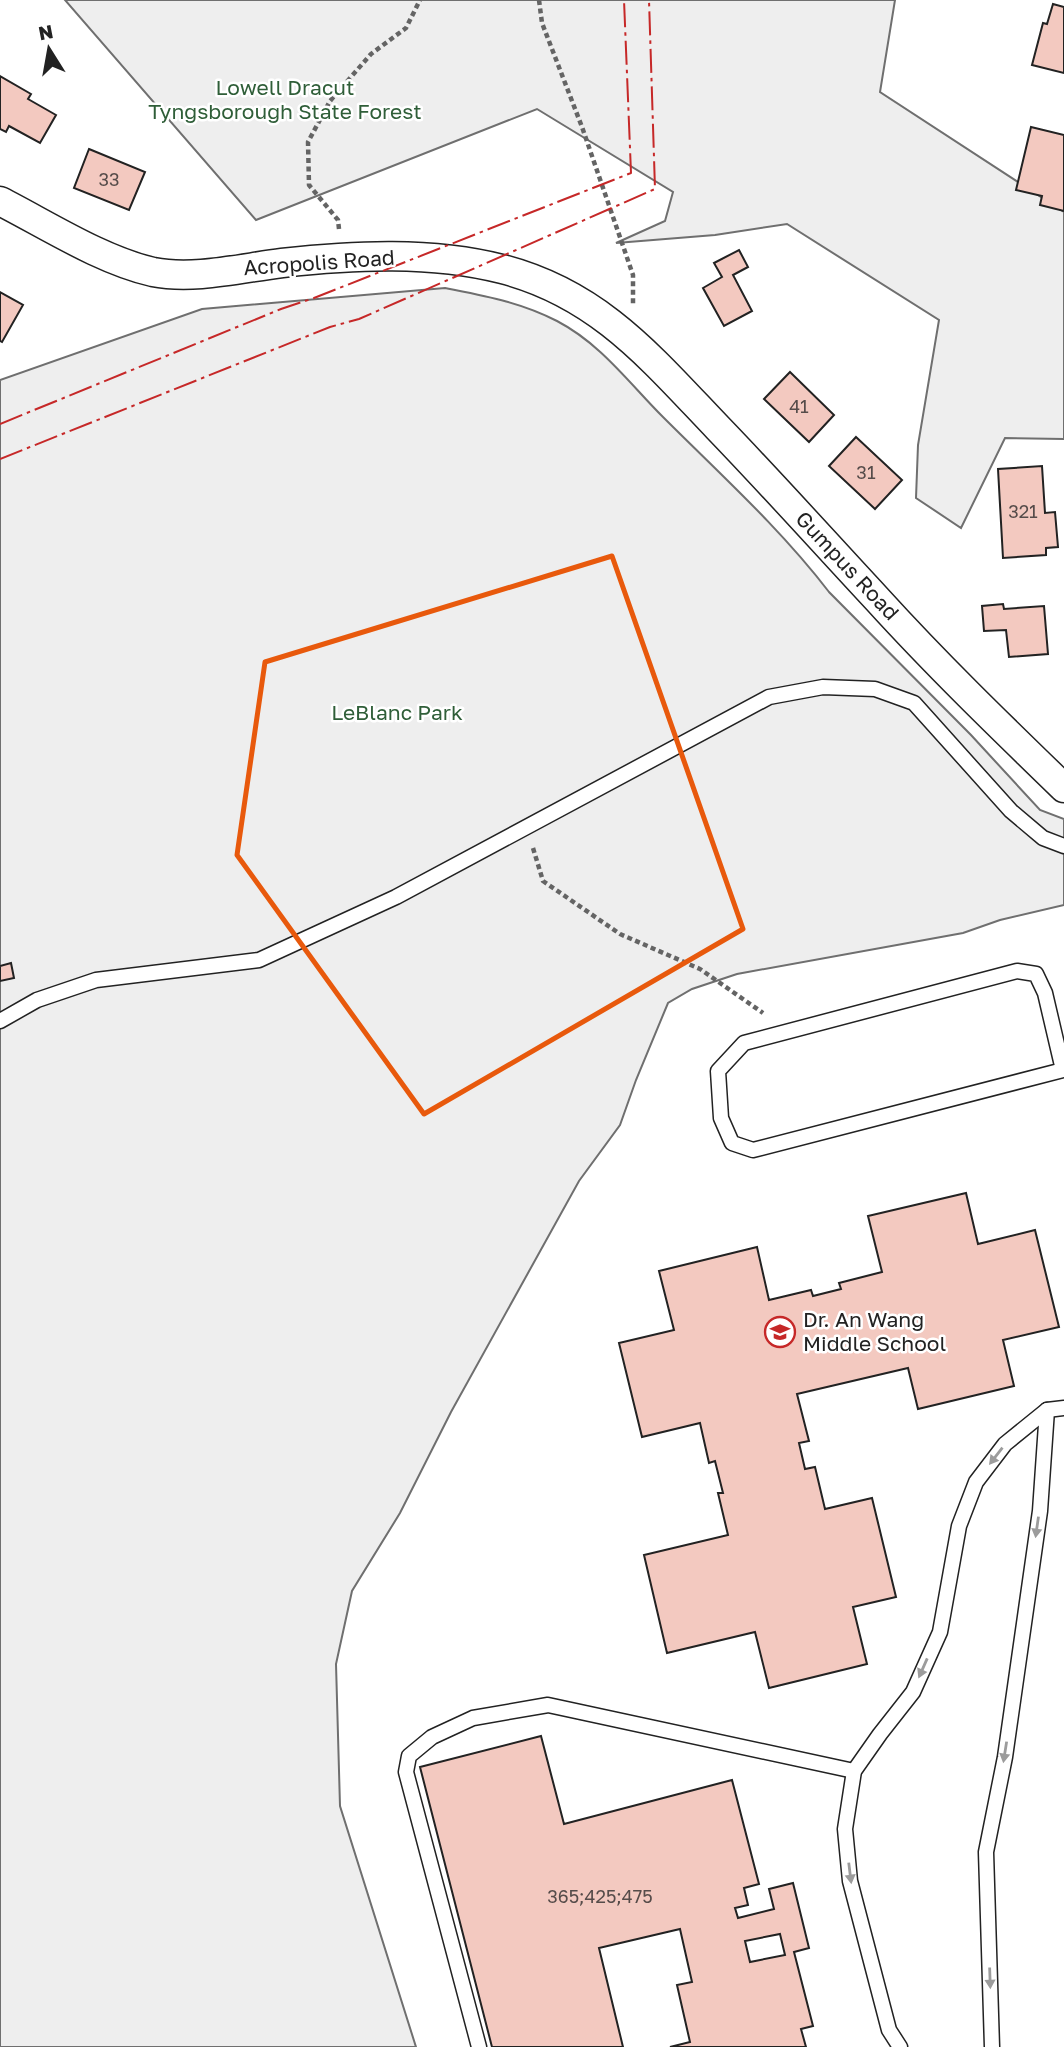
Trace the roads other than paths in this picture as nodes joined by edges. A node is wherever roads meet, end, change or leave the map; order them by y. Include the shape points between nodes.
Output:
1 (0, 201) edge
2 (634, 340) joint
3 (1064, 788) edge
4 (1064, 846) edge
5 (0, 1021) edge
6 (1064, 1070) edge
7 (1064, 1408) edge
8 (1047, 1410) junction
9 (854, 1771) junction
10 (479, 2047) edge
11 (900, 2047) edge
12 (992, 2047) edge

1 - 2 street, Acropolis Road via 110,258 155,272 203,273 377,257 454,260 498,268 573,296
2 - 3 street, Gumpus Road via 943,671
4 - 5 lane via 1043,838 1011,811 914,703 875,689 823,687 769,696 396,897 259,960 96,980 37,1000
6 - 6 lane via 753,1150 732,1143 721,1118 718,1071 744,1043 1017,971 1035,974 1045,993
7 - 8 lane
8 -> 9 lane via 1005,1444 976,1482 959,1526 940,1632 913,1692
8 -> 12 lane via 1040,1511 1005,1757 986,1852
9 - 10 lane via 548,1705 473,1718 432,1737 409,1756 406,1772
9 -> 11 lane via 845,1829 850,1881 889,2030

